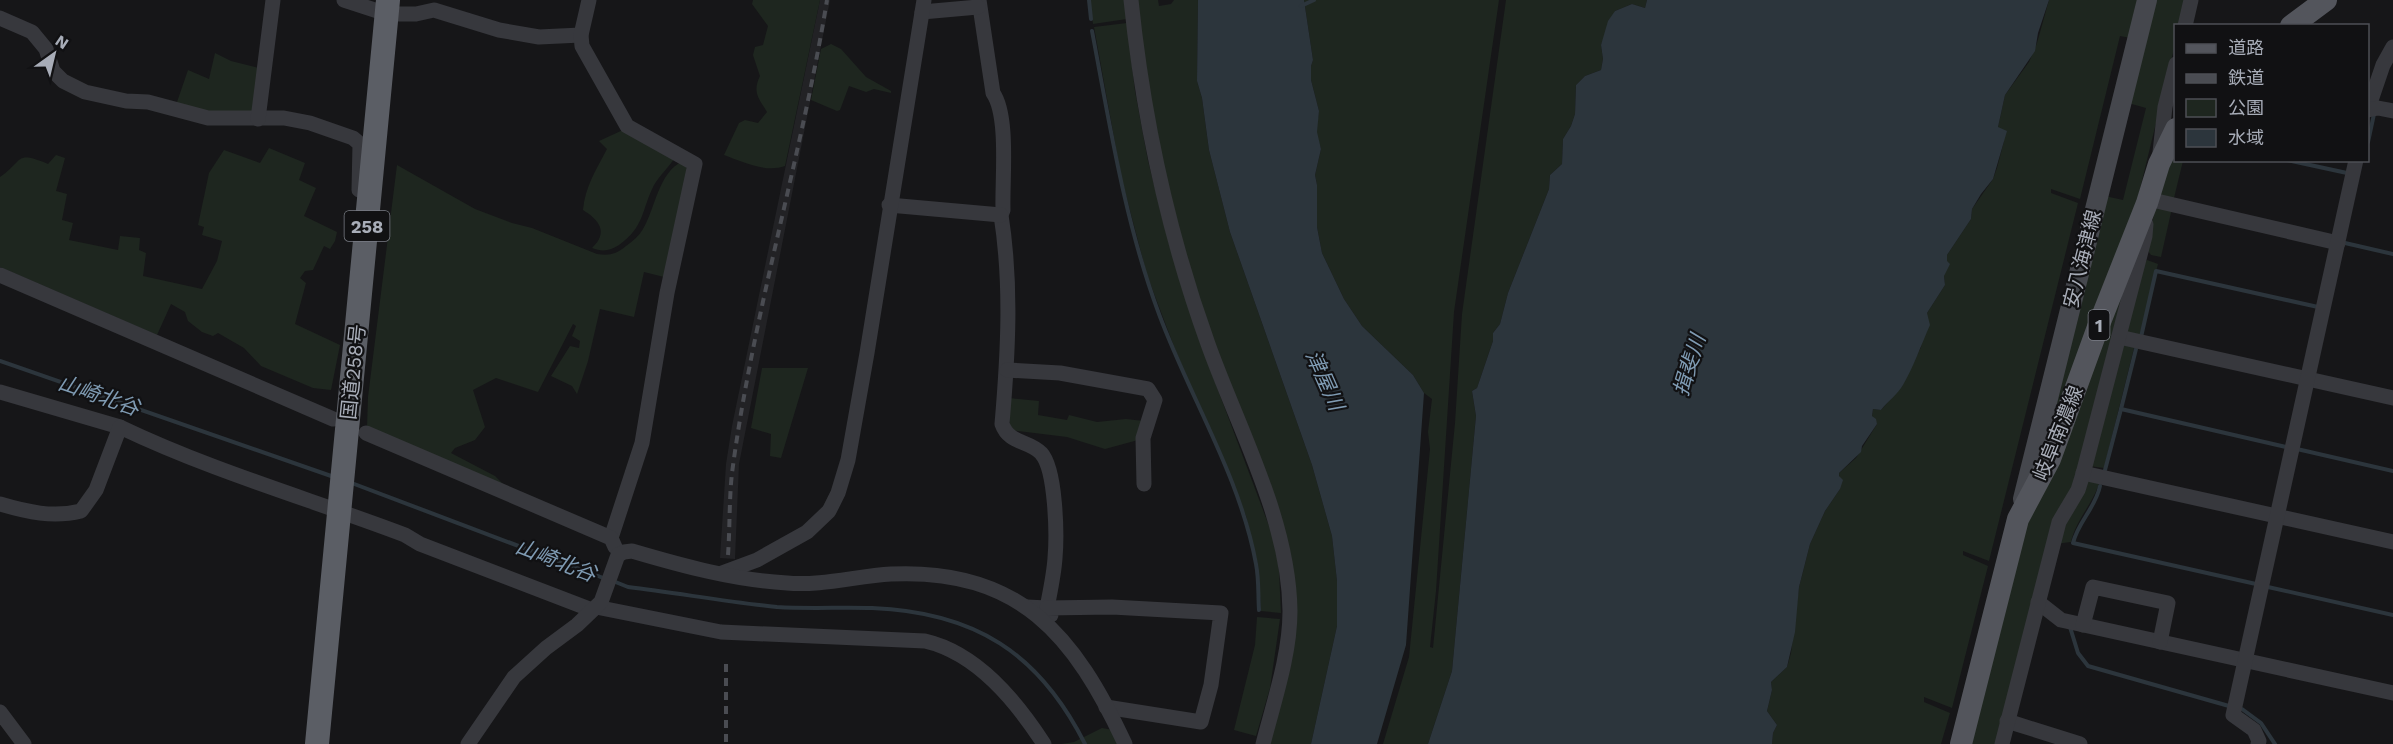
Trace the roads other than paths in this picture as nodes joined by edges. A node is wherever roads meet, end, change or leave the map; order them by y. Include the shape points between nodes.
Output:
1 (273, 0) edge
2 (344, 0) edge
3 (590, 0) edge
4 (1131, 0) edge
5 (2147, 0) edge
6 (2191, 0) edge
7 (2326, 0) edge
8 (978, 3) edge
9 (435, 5) edge
10 (923, 6) edge
11 (388, 7) edge
12 (0, 18) edge
13 (2185, 24) edge
14 (2294, 24) edge
15 (581, 35) junction
16 (2393, 47) edge
17 (2174, 68) edge
18 (2369, 104) edge
19 (2369, 110) edge
20 (2393, 111) edge
21 (258, 119) junction
22 (2174, 131) edge
23 (2356, 162) edge
24 (2159, 164) junction
25 (370, 191) junction
26 (2148, 201) junction
27 (890, 205) junction
28 (1001, 215) junction
29 (2338, 243) junction
30 (0, 275) edge
31 (2119, 337) junction
32 (1007, 370) junction
33 (2308, 379) junction
34 (0, 392) edge
35 (2393, 398) edge
36 (333, 419) dead end
37 (120, 427) junction
38 (366, 433) dead end
39 (2084, 473) junction
40 (1144, 484) dead end
41 (339, 506) junction
42 (1, 508) edge
43 (2277, 516) junction
44 (2018, 519) junction
45 (611, 538) junction
46 (2393, 542) edge
47 (618, 555) junction
48 (719, 574) junction
49 (2038, 602) junction
50 (596, 606) junction
51 (1027, 608) junction
52 (1047, 608) junction
53 (2083, 625) junction
54 (1058, 633) junction
55 (2160, 642) junction
56 (2245, 660) junction
57 (2393, 693) edge
58 (1106, 707) junction
59 (0, 712) edge
60 (2007, 721) junction
61 (2260, 743) edge
62 (24, 744) edge
63 (317, 744) edge
64 (468, 744) edge
65 (1044, 744) edge
66 (1125, 744) edge
67 (1263, 744) edge
68 (1961, 744) edge
69 (2002, 744) edge
70 (2080, 744) edge

1 - 21 street
2 - 11 street
3 - 15 street
4 - 67 street via 1155,158 1176,243 1208,343 1268,500 1285,562 1290,612 1284,659
5 - 44 main road, 安八海津線
6 - 13 street
7 - 14 main road
8 - 10 street
8 - 28 street via 993,93 1002,120
9 - 11 street via 416,14
9 - 15 street via 499,30 539,37
10 - 27 street
11 - 25 highway, 国道258号 / 258
12 - 21 street via 32,32 46,49 53,70 73,87 208,118
15 - 45 street via 582,46 627,126 695,164 667,293 642,443
16 - 18 street
17 - 24 street
19 - 20 street
21 - 25 street via 310,123 353,138 360,144 359,190
22 - 24 main road, 岐阜南濃線 / 1
23 - 29 street
24 - 26 main road, 岐阜南濃線 / 1
25 - 41 highway, 国道258号 / 258
26 - 29 street
26 - 31 street via 2145,236
26 - 44 main road, 岐阜南濃線 / 1 via 2050,459
27 - 28 street
27 - 48 street via 848,460 838,493 829,511 807,532 757,560
28 - 32 street via 1009,292
29 - 33 street
30 - 36 street
31 - 33 street
31 - 39 street
32 - 40 street via 1060,373 1148,389 1155,400 1143,438
32 - 52 street via 1002,424 1005,432 1041,454 1049,466 1056,558
33 - 35 street
33 - 43 street
34 - 37 street
37 - 41 street via 149,441
37 - 42 street via 96,490 81,511 63,516
38 - 45 street
39 - 43 street
39 - 49 street via 2059,522
41 - 50 street
41 - 63 highway, 国道258号 / 258
43 - 46 street
43 - 56 street
44 - 68 main road, 岐阜南濃線 / 1
45 - 47 street
47 - 48 street via 632,551
47 - 50 street
48 - 51 street via 789,584 891,574 965,578 995,589
49 - 53 street via 2061,620
49 - 60 street
50 - 64 street via 514,677
50 - 65 street via 721,632 939,644 992,679
51 - 52 street
51 - 54 street
52 - 54 street
52 - 58 street via 1221,613 1211,685 1201,722
53 - 55 street
53 - 55 street via 2093,586 2169,603
54 - 58 street
55 - 56 street
56 - 57 street
56 - 61 street via 2233,715 2254,730
58 - 66 street
59 - 62 street
60 - 69 street
60 - 70 street

